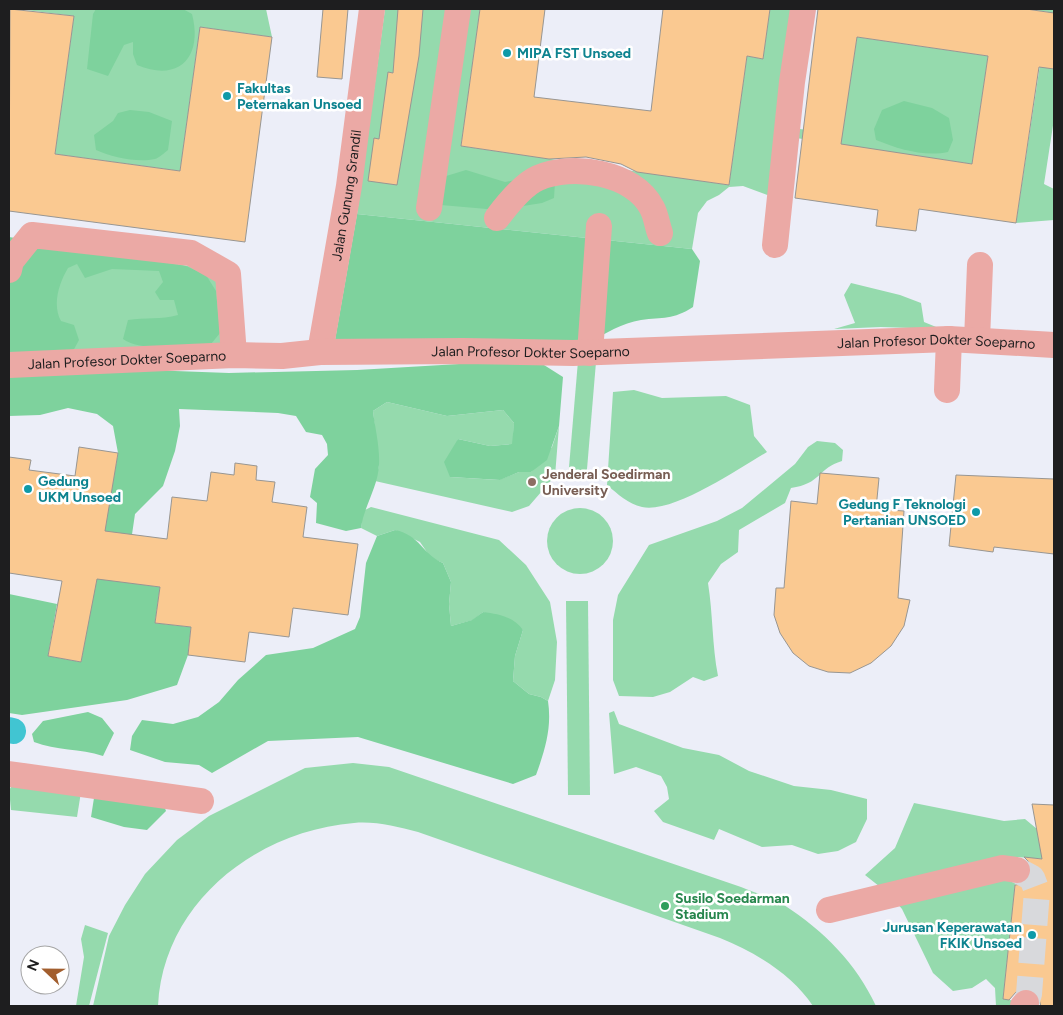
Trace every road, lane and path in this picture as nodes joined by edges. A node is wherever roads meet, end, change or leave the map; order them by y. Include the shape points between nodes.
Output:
1 (372, 9) edge
2 (458, 9) edge
3 (803, 9) edge
4 (430, 208) dead end
5 (496, 218) dead end
6 (599, 226) dead end
7 (660, 233) dead end
8 (775, 245) dead end
9 (980, 265) dead end
10 (9, 270) edge
11 (949, 339) junction
12 (977, 340) junction
13 (1054, 345) edge
14 (320, 352) junction
15 (590, 353) junction
16 (234, 355) junction
17 (9, 364) edge
18 (947, 390) dead end
19 (9, 774) edge
20 (202, 801) dead end
21 (1016, 870) tunnel mouth
22 (829, 910) dead end

1 - 14 street, Jalan Gunung Srandil via 349,186
2 - 4 street
3 - 8 street
5 - 7 street via 537,178 566,172 602,172 632,186 652,207
6 - 15 street
9 - 12 street
10 - 16 street via 10,261 32,235 191,253 228,274
11 - 12 street, Jalan Profesor Dokter Soeparno
11 - 15 street, Jalan Profesor Dokter Soeparno
11 - 18 street
12 - 13 street, Jalan Profesor Dokter Soeparno
14 - 15 street, Jalan Profesor Dokter Soeparno
14 - 16 street, Jalan Profesor Dokter Soeparno via 282,356
16 - 17 street, Jalan Profesor Dokter Soeparno
19 - 20 street
21 - 22 street via 1003,868

